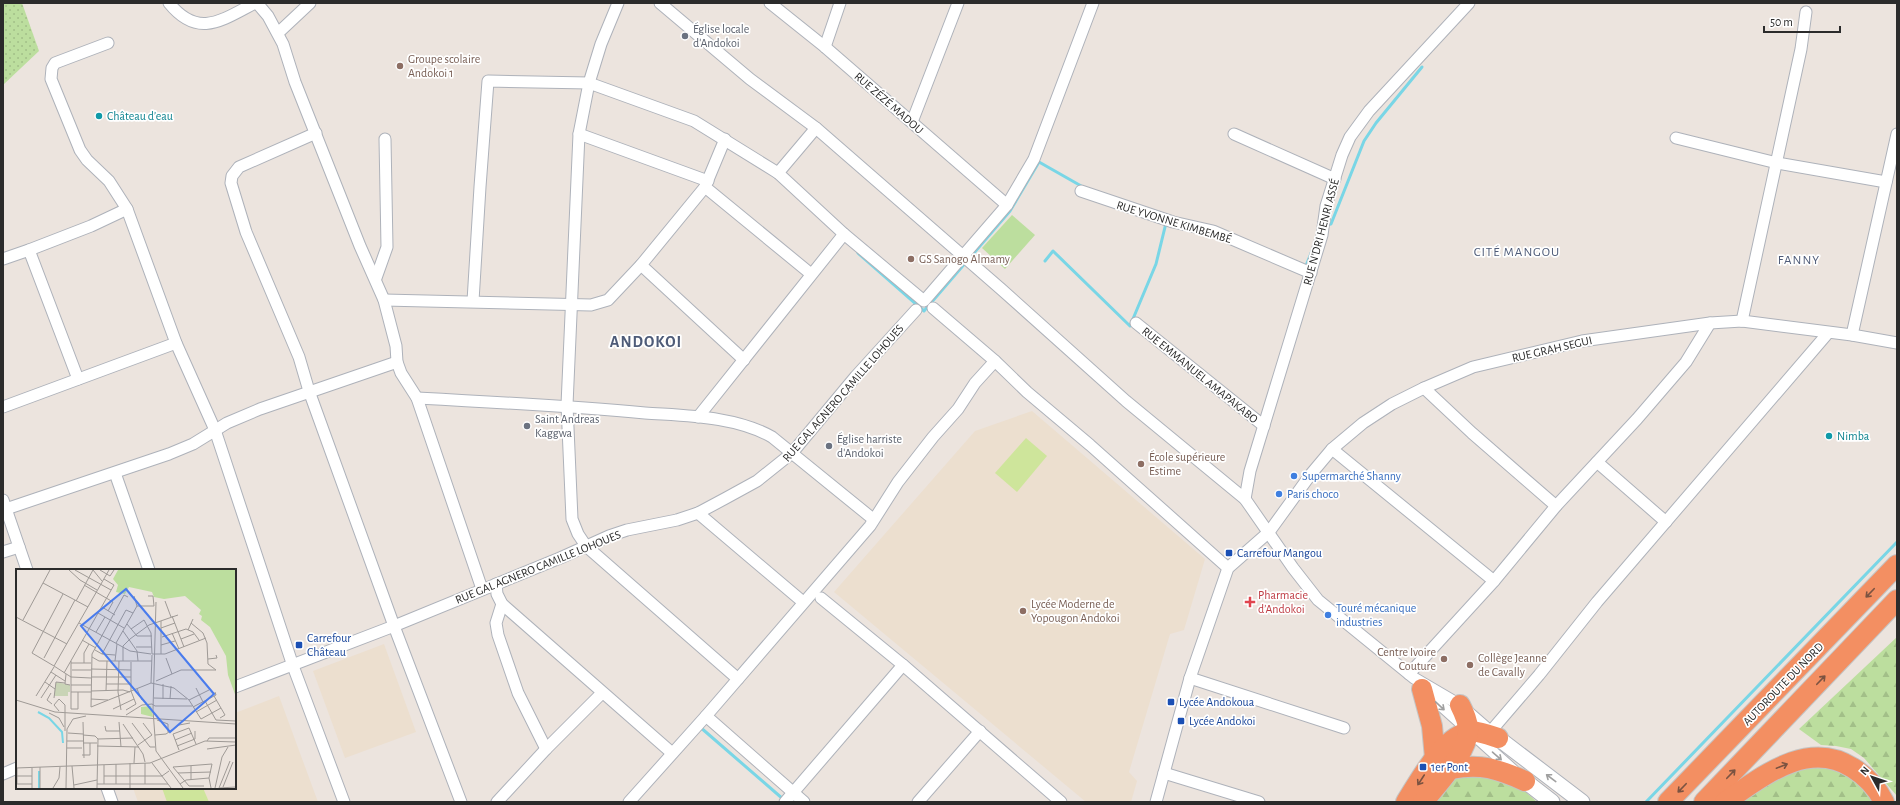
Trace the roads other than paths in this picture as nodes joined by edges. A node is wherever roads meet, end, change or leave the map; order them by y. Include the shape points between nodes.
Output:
1 (169, 3) edge
2 (256, 3) edge
3 (310, 3) edge
4 (660, 3) edge
5 (770, 3) edge
6 (840, 3) edge
7 (958, 3) edge
8 (1093, 3) edge
9 (1469, 3) edge
10 (615, 4) edge
11 (1806, 12) dead end
12 (278, 33) junction
13 (108, 43) dead end
14 (825, 47) junction
15 (589, 83) junction
16 (912, 122) junction
17 (816, 128) junction
18 (316, 133) junction
19 (579, 134) junction
20 (1234, 134) dead end
21 (1897, 134) edge
22 (1676, 138) dead end
23 (385, 139) dead end
24 (725, 139) junction
25 (1894, 162) edge
26 (1777, 163) junction
27 (778, 173) junction
28 (1335, 179) junction
29 (1886, 182) junction
30 (707, 184) junction
31 (1081, 191) dead end
32 (1007, 205) junction
33 (127, 209) junction
34 (844, 234) junction
35 (29, 250) junction
36 (962, 257) junction
37 (3, 259) edge
38 (642, 265) junction
39 (1311, 273) junction
40 (811, 274) junction
41 (376, 278) junction
42 (384, 300) junction
43 (473, 301) junction
44 (571, 304) junction
45 (929, 304) junction
46 (916, 310) dead end
47 (1742, 321) junction
48 (1136, 323) dead end
49 (1710, 323) junction
50 (1828, 333) junction
51 (1852, 335) junction
52 (176, 343) junction
53 (1897, 343) edge
54 (744, 360) junction
55 (995, 361) junction
56 (397, 362) junction
57 (78, 379) junction
58 (1424, 388) junction
59 (309, 391) junction
60 (417, 398) junction
61 (566, 405) junction
62 (3, 407) edge
63 (698, 417) junction
64 (1264, 426) junction
65 (215, 430) junction
66 (1332, 449) junction
67 (792, 453) junction
68 (1596, 462) junction
69 (115, 473) junction
70 (1245, 499) junction
71 (5, 504) edge
72 (1556, 506) junction
73 (698, 513) junction
74 (873, 519) junction
75 (1666, 522) junction
76 (1269, 532) junction
77 (586, 546) junction
78 (18, 547) junction
79 (3, 552) edge
80 (1897, 565) edge
81 (1228, 568) junction
82 (27, 569) edge
83 (149, 569) edge
84 (1494, 581) junction
85 (496, 584) junction
86 (482, 589) junction
87 (821, 598) dead end
88 (1897, 600) edge
89 (803, 602) junction
90 (502, 604) junction
91 (394, 626) junction
92 (903, 665) junction
93 (293, 666) junction
94 (1190, 678) junction
95 (738, 679) junction
96 (1415, 680) junction
97 (236, 687) edge
98 (602, 693) junction
99 (1460, 705) junction
100 (706, 716) junction
101 (1344, 728) dead end
102 (980, 732) junction
103 (1468, 732) junction
104 (1494, 735) junction
105 (546, 749) junction
106 (672, 753) junction
107 (1443, 763) junction
108 (16, 768) edge
109 (1164, 773) junction
110 (3, 774) edge
111 (1525, 781) junction
112 (107, 789) edge
113 (793, 793) junction
114 (1054, 800) edge
115 (112, 802) edge
116 (344, 802) edge
117 (461, 802) edge
118 (497, 802) edge
119 (629, 802) edge
120 (785, 802) edge
121 (804, 802) edge
122 (918, 802) edge
123 (1156, 802) edge
124 (1259, 802) edge
125 (1406, 802) edge
126 (1423, 802) edge
127 (1552, 802) edge
128 (1582, 802) edge
129 (1668, 802) edge
130 (1704, 802) edge
131 (1725, 802) edge
132 (1884, 802) edge

1 - 2 street via 187,20 205,24 217,23
2 - 12 street
3 - 12 street
4 - 17 street via 750,79
5 - 14 street, RUE ZÉZÉ MADOU
6 - 14 street
7 - 16 street
8 - 32 street via 1034,159
9 - 28 street, RUE N’DRI HENRI ASSÉ via 1361,122 1350,137
10 - 15 street
11 - 26 street via 1801,49
12 - 18 street
13 - 33 street via 55,63 51,79 80,150 109,181
14 - 16 street, RUE ZÉZÉ MADOU
15 - 19 street
15 - 24 street via 694,121
15 - 43 street via 488,81
16 - 32 street, RUE ZÉZÉ MADOU
17 - 27 street
17 - 36 street
18 - 41 street via 360,246
18 - 59 street via 239,167 232,176 231,183 246,232 299,356
19 - 30 street
19 - 44 street
20 - 28 street
21 - 25 street
22 - 26 street
23 - 41 street via 387,247
24 - 27 street
24 - 30 street
25 - 29 street
26 - 29 street
26 - 47 street
27 - 34 street
28 - 39 street, RUE N’DRI HENRI ASSÉ via 1326,206 1322,235
29 - 51 street
30 - 38 street
30 - 40 street
31 - 39 street, RUE YVONNE KIMBEMBÉ via 1174,222 1213,231
32 - 36 street
33 - 35 street
33 - 52 street
34 - 40 street
34 - 45 street
35 - 37 street
35 - 57 street
36 - 45 street
36 - 70 street via 1126,401
38 - 44 street via 608,300 591,305
38 - 54 street
39 - 64 street, RUE N’DRI HENRI ASSÉ
40 - 54 street
41 - 42 street
42 - 43 street
42 - 56 street via 396,346
43 - 44 street
44 - 61 street
45 - 55 street
46 - 67 street, RUE GAL AGNERO CAMILLE LOHOUES via 856,376
47 - 49 street, RUE GRAH SEGUI
47 - 50 street, RUE GRAH SEGUI
48 - 64 street, RUE EMMANUEL AMAPAKABO
49 - 58 street, RUE GRAH SEGUI via 1582,341 1473,367
49 - 68 street via 1686,362
50 - 51 street, RUE GRAH SEGUI
50 - 75 street
51 - 53 street, RUE GRAH SEGUI
52 - 57 street
52 - 65 street
54 - 63 street
55 - 74 street via 898,482
55 - 81 street
56 - 59 street
56 - 60 street
57 - 62 street
58 - 66 street, RUE GRAH SEGUI via 1392,404 1363,423
58 - 72 street
59 - 65 street via 243,416
59 - 91 street
60 - 61 street
60 - 86 street
61 - 63 street
61 - 77 street via 572,518
63 - 67 street via 758,428
64 - 70 street, RUE N’DRI HENRI ASSÉ via 1250,471
65 - 69 street via 193,444
65 - 93 street
66 - 76 street, RUE GRAH SEGUI
66 - 84 street
67 - 73 street, RUE GAL AGNERO CAMILLE LOHOUES via 757,481
67 - 74 street
68 - 72 street
68 - 75 street
69 - 71 street
69 - 83 street
70 - 76 street
71 - 78 street
72 - 84 street
73 - 77 street, RUE GAL AGNERO CAMILLE LOHOUES via 627,530
73 - 89 street
74 - 89 street via 870,526
75 - 104 street via 1597,602
76 - 81 street, RUE GRAH SEGUI
76 - 96 street via 1318,600
77 - 85 street, RUE GAL AGNERO CAMILLE LOHOUES
77 - 95 street
78 - 79 street
78 - 82 street
80 -> 129 highway, AUTOROUTE DU NORD
81 - 94 street
84 - 96 street
85 - 86 street, RUE GAL AGNERO CAMILLE LOHOUES
85 - 90 street
86 - 91 street, RUE GAL AGNERO CAMILLE LOHOUES
87 - 92 street
130 -> 88 highway, AUTOROUTE DU NORD
89 - 95 street
90 - 98 street
90 - 105 street via 496,623 498,635 518,693
91 - 93 street, RUE GAL AGNERO CAMILLE LOHOUES
91 - 117 street
92 - 102 street
92 - 113 street
93 - 97 street, RUE GAL AGNERO CAMILLE LOHOUES
93 - 116 street
94 - 101 street
94 - 109 street
95 - 100 street
96 - 99 street
96 -> 103 street
96 - 107 highway
98 - 105 street
98 - 106 street
99 - 103 highway via 1465,714
99 - 104 street
100 - 106 street
100 - 113 street
102 - 114 street
102 - 122 street
103 - 104 highway
103 - 107 highway via 1448,744
103 -> 111 street
128 -> 104 main road
105 - 118 street
106 - 119 street
107 - 111 highway via 1499,770
107 -> 125 highway
107 - 126 highway
108 - 110 street
109 - 123 street
109 - 124 street
111 - 127 main road
112 - 115 street
113 - 120 street
113 - 121 street
131 -> 132 highway via 1774,769 1810,758 1827,758 1843,762 1860,772 1873,785

